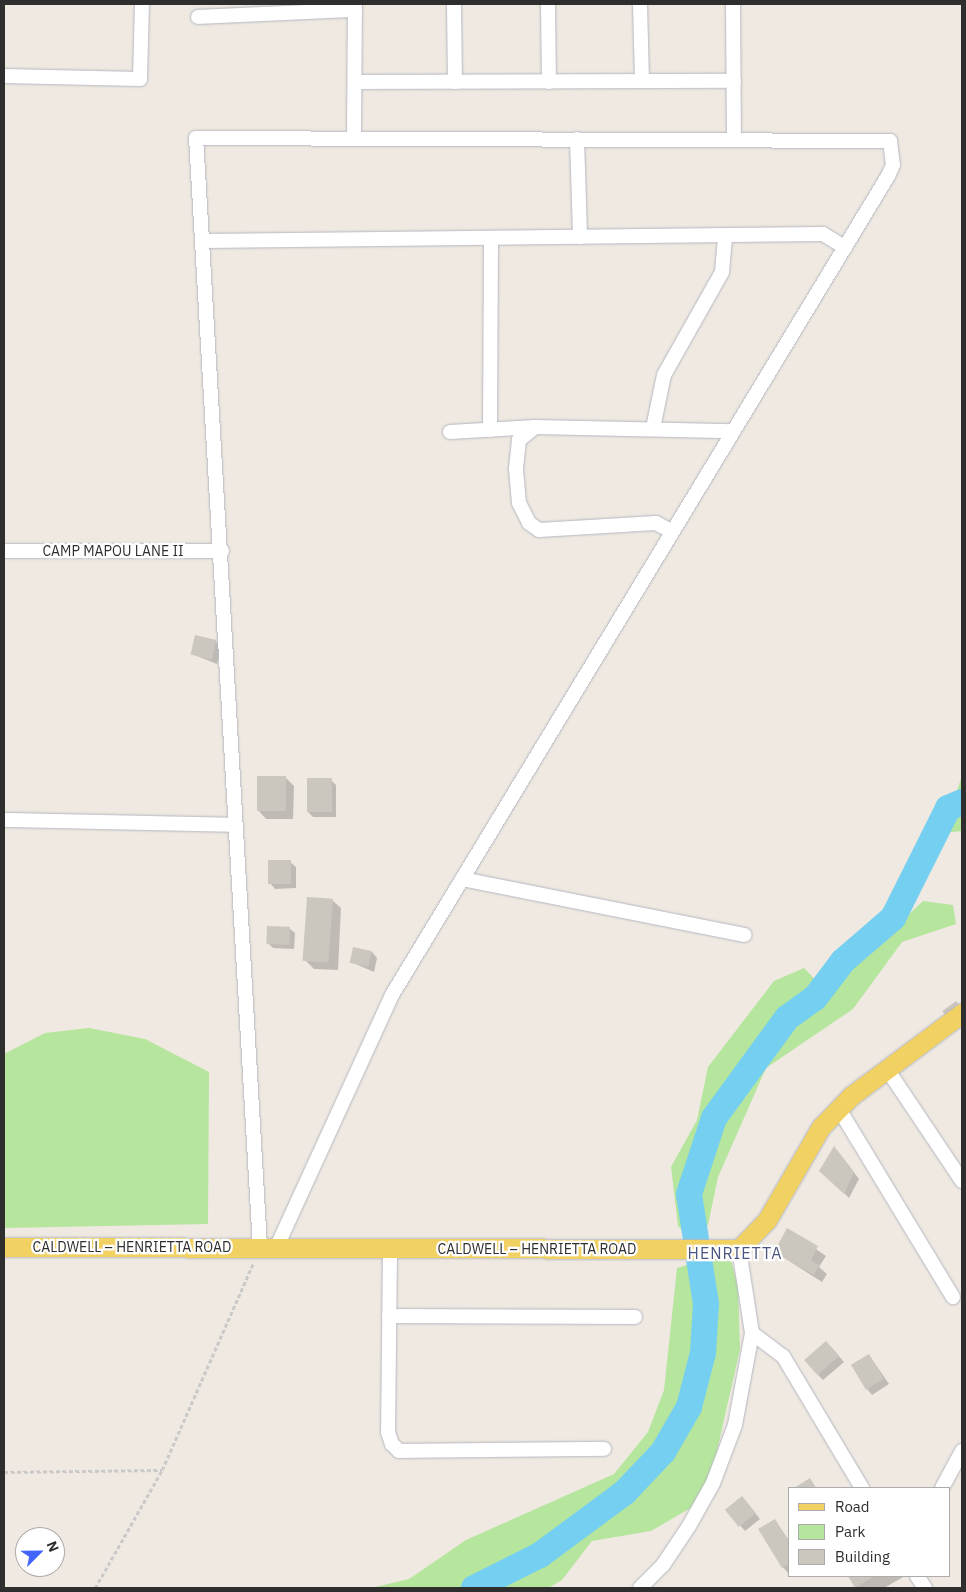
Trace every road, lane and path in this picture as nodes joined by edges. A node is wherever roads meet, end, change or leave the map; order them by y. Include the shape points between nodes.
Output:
1 (142, 4) edge
2 (454, 4) edge
3 (548, 4) edge
4 (640, 4) edge
5 (732, 4) edge
6 (355, 7) edge
7 (198, 17) dead end
8 (4, 76) edge
9 (642, 81) junction
10 (734, 81) junction
11 (355, 82) junction
12 (455, 82) junction
13 (548, 82) junction
14 (354, 138) junction
15 (734, 138) junction
16 (578, 139) junction
17 (725, 235) junction
18 (580, 237) junction
19 (491, 238) junction
20 (204, 241) junction
21 (846, 247) junction
22 (535, 427) junction
23 (654, 428) junction
24 (490, 430) junction
25 (733, 431) junction
26 (450, 432) dead end
27 (671, 531) junction
28 (4, 551) edge
29 (222, 551) junction
30 (4, 820) edge
31 (235, 825) junction
32 (462, 879) junction
33 (744, 935) dead end
34 (962, 1013) edge
35 (887, 1070) junction
36 (839, 1109) junction
37 (962, 1181) edge
38 (269, 1246) junction
39 (4, 1247) edge
40 (390, 1248) junction
41 (731, 1248) junction
42 (953, 1298) dead end
43 (389, 1316) junction
44 (635, 1317) dead end
45 (752, 1332) junction
46 (604, 1449) dead end
47 (962, 1451) edge
48 (162, 1470) junction
49 (4, 1472) edge
50 (861, 1487) edge
51 (943, 1487) edge
52 (918, 1577) edge
53 (642, 1587) edge
54 (95, 1588) edge
55 (925, 1588) edge

1 - 8 street via 140,79
2 - 12 street
3 - 13 street
4 - 9 street
5 - 10 street
6 - 7 street
6 - 11 street
9 - 10 street
9 - 13 street
10 - 15 street
11 - 12 street
11 - 14 street
12 - 13 street
14 - 16 street
14 - 20 street via 196,138
15 - 16 street
15 - 21 street via 890,141 893,165
16 - 18 street
17 - 18 street
17 - 21 street via 823,234
17 - 23 street via 722,272 664,375
18 - 19 street
19 - 20 street
19 - 24 street
20 - 29 street
21 - 25 street
22 - 23 street
22 - 24 street
22 - 27 street via 519,440 516,469 519,503 529,523 539,530 656,523
23 - 25 street
24 - 26 street
25 - 27 street
27 - 32 street
28 - 29 street, CAMP MAPOU LANE II
29 - 31 street
30 - 31 street
31 - 38 street
32 - 33 street
32 - 38 street via 392,995
34 - 35 main road
35 - 36 main road
35 - 37 street
36 - 41 main road via 809,1142 767,1220
36 - 42 street
38 - 39 main road, CALDWELL – HENRIETTA ROAD
38 - 40 main road, CALDWELL – HENRIETTA ROAD
38 - 48 path
40 - 41 main road, CALDWELL – HENRIETTA ROAD
40 - 43 street
41 - 45 street
43 - 44 street
43 - 46 street via 388,1432 399,1451
45 - 50 street via 782,1356
45 - 53 street via 735,1425 712,1483 668,1558
47 - 51 street
48 - 49 path
48 - 54 path
52 - 55 street

